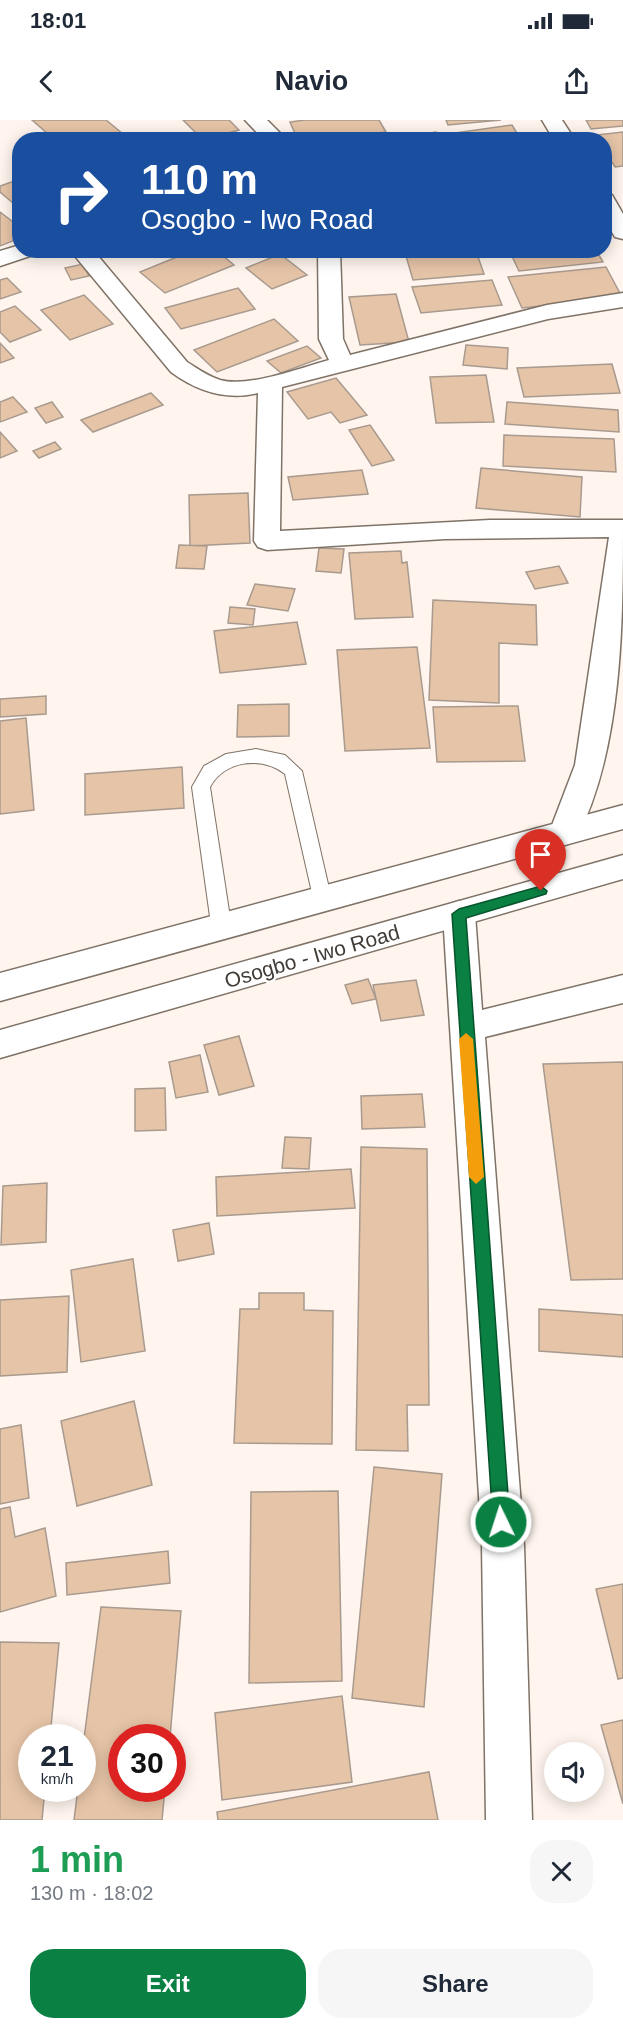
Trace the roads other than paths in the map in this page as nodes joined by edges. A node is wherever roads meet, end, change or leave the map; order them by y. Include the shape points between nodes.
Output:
1 (255, 120) edge
2 (268, 132) edge
3 (612, 213) edge
4 (623, 232) edge
5 (88, 258) edge
6 (329, 258) edge
7 (623, 300) edge
8 (342, 363) junction
9 (270, 384) junction
10 (623, 530) edge
11 (623, 817) edge
12 (564, 833) junction
13 (623, 867) edge
14 (322, 897) junction
15 (459, 914) junction
16 (221, 924) junction
17 (0, 987) edge
18 (623, 989) edge
19 (465, 1028) junction
20 (0, 1044) edge
21 (509, 1820) edge

1 - 2 street
3 - 4 street
5 - 9 street via 179,367 196,379 219,388
6 - 8 street via 331,339
7 - 8 street via 547,312
8 - 9 street
9 - 10 street via 267,541 575,527
10 - 12 street via 590,765
11 - 12 street
12 - 14 street
13 - 15 street, Osogbo - Iwo Road
14 - 16 street
14 - 16 lane via 293,771 279,760 256,756 232,759 210,771 201,787
15 - 19 street
15 - 20 street, Osogbo - Iwo Road
16 - 17 street
18 - 19 street
19 - 21 street via 503,1545

